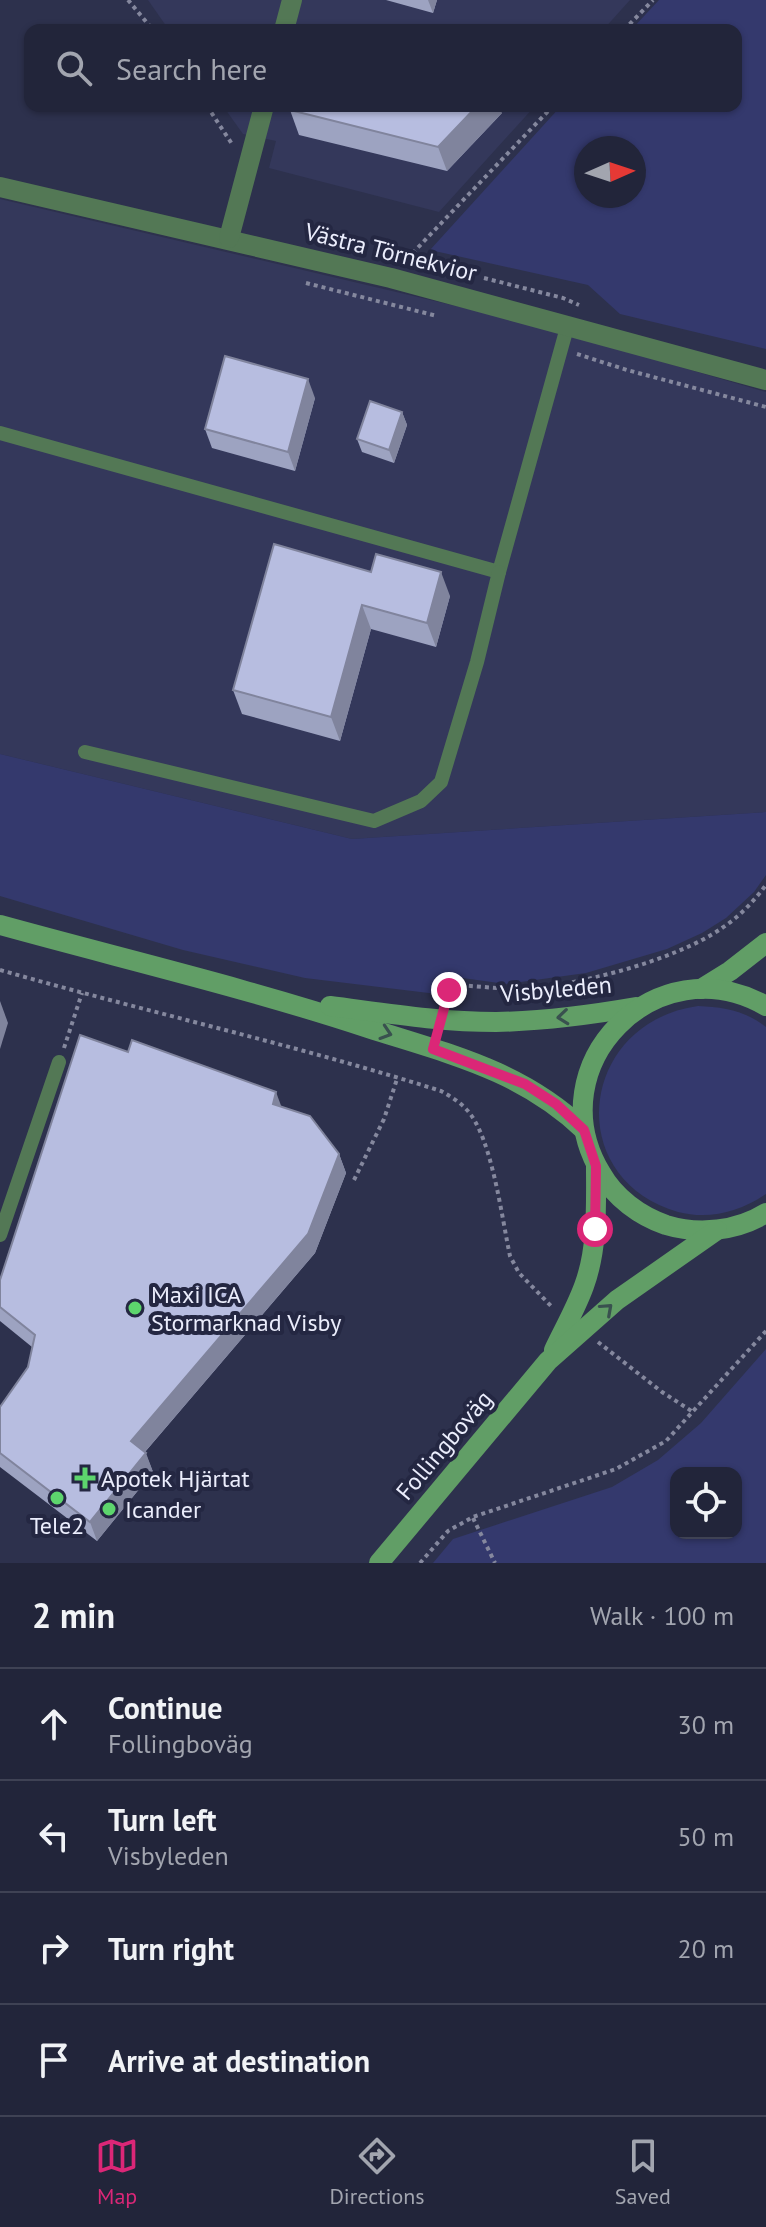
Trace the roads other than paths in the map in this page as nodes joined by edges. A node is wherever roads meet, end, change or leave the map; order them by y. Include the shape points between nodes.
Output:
1 (292, 0) edge
2 (286, 24) edge
3 (262, 112) edge
4 (0, 187) edge
5 (229, 238) junction
6 (568, 324) junction
7 (766, 380) edge
8 (0, 433) edge
9 (499, 572) junction
10 (85, 752) dead end
11 (0, 925) edge
12 (766, 943) edge
13 (701, 989) junction
14 (285, 1001) junction
15 (640, 1006) junction
16 (766, 1006) edge
17 (59, 1062) road end
18 (584, 1130) junction
19 (596, 1166) junction
20 (764, 1214) edge
21 (717, 1230) junction
22 (0, 1235) edge
23 (548, 1361) junction
24 (379, 1563) edge

1 - 2 street
3 - 5 street
4 - 5 street, Västra Törnekvior
5 - 6 street, Västra Törnekvior
6 - 7 street, Västra Törnekvior
6 - 9 lane
8 - 9 lane
9 - 10 lane via 441,782 400,812 374,821
11 - 14 main road, Visbyleden
12 - 13 main road
13 - 15 main road via 670,993
13 - 16 main road via 730,992
15 -> 14 main road, Visbyleden via 527,1021 441,1019
14 -> 18 main road, Visbyleden via 525,1084
15 - 18 main road via 608,1035 593,1060 584,1087
17 - 22 lane
18 - 19 main road
19 - 21 main road via 621,1198 654,1220 685,1229
19 - 23 main road, Follingboväg via 588,1270
20 - 21 main road
23 -> 21 main road, Follingboväg via 617,1300
23 - 24 main road, Follingboväg

